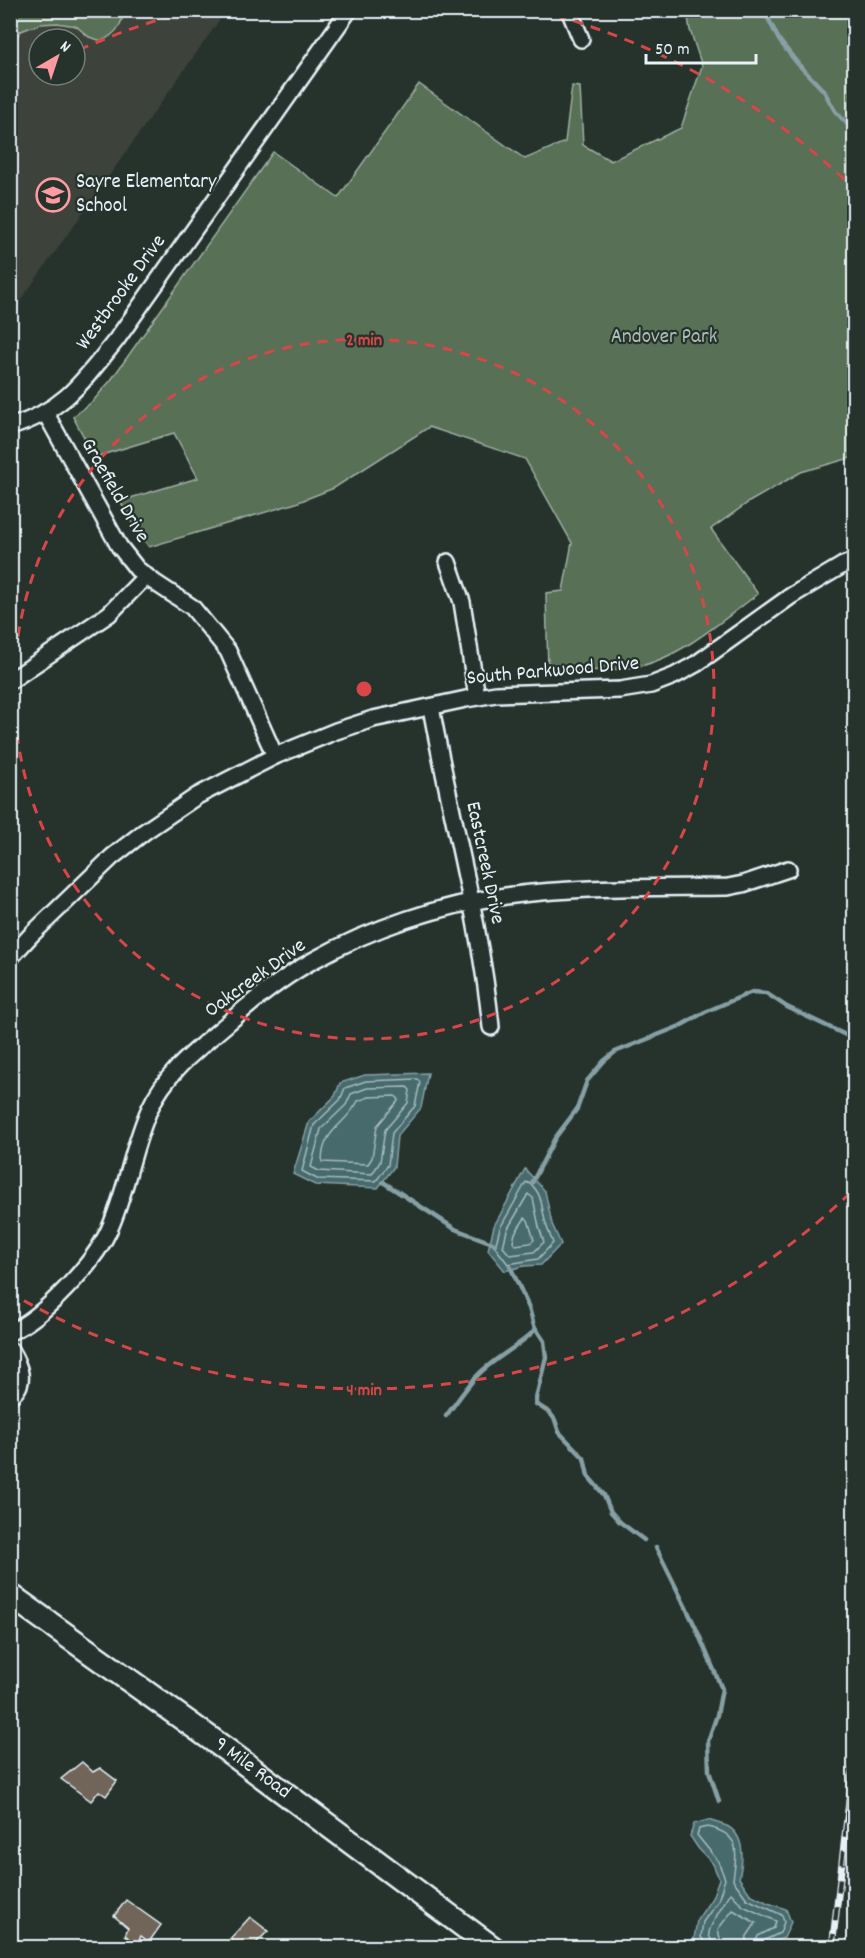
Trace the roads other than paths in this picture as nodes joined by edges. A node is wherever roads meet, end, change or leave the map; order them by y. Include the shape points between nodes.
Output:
1 (350, 10) edge
2 (569, 10) edge
3 (581, 39) dead end
4 (45, 412) junction
5 (10, 427) edge
6 (855, 561) edge
7 (448, 562) dead end
8 (146, 576) junction
9 (10, 681) edge
10 (477, 698) junction
11 (431, 707) junction
12 (275, 756) junction
13 (788, 869) dead end
14 (471, 902) junction
15 (10, 958) edge
16 (491, 1028) dead end
17 (10, 1332) edge
18 (10, 1350) edge
19 (10, 1395) edge
20 (10, 1594) edge
21 (493, 1947) edge

1 - 4 street, Westbrooke Drive via 117,339 80,385
2 - 3 street
4 - 5 street, Westbrooke Drive
4 - 8 street, Graefield Drive via 119,546
6 - 10 street, South Parkwood Drive via 791,596 696,664 651,685
7 - 10 street via 462,602
8 - 9 street via 109,614
8 - 12 street, Graefield Drive via 192,607 228,651
10 - 11 street, South Parkwood Drive
11 - 12 street, South Parkwood Drive via 373,719
11 - 14 street, Eastcreek Drive
12 - 15 street, South Parkwood Drive via 189,802 112,856
13 - 14 street, Oakcreek Drive via 728,887 547,892
14 - 16 street, Eastcreek Drive
14 - 17 street, Oakcreek Drive via 376,931 313,960 246,1007 177,1069 150,1107 109,1232 61,1295
18 - 19 street via 22,1376 18,1390
20 - 21 street, 9 Mile Road

